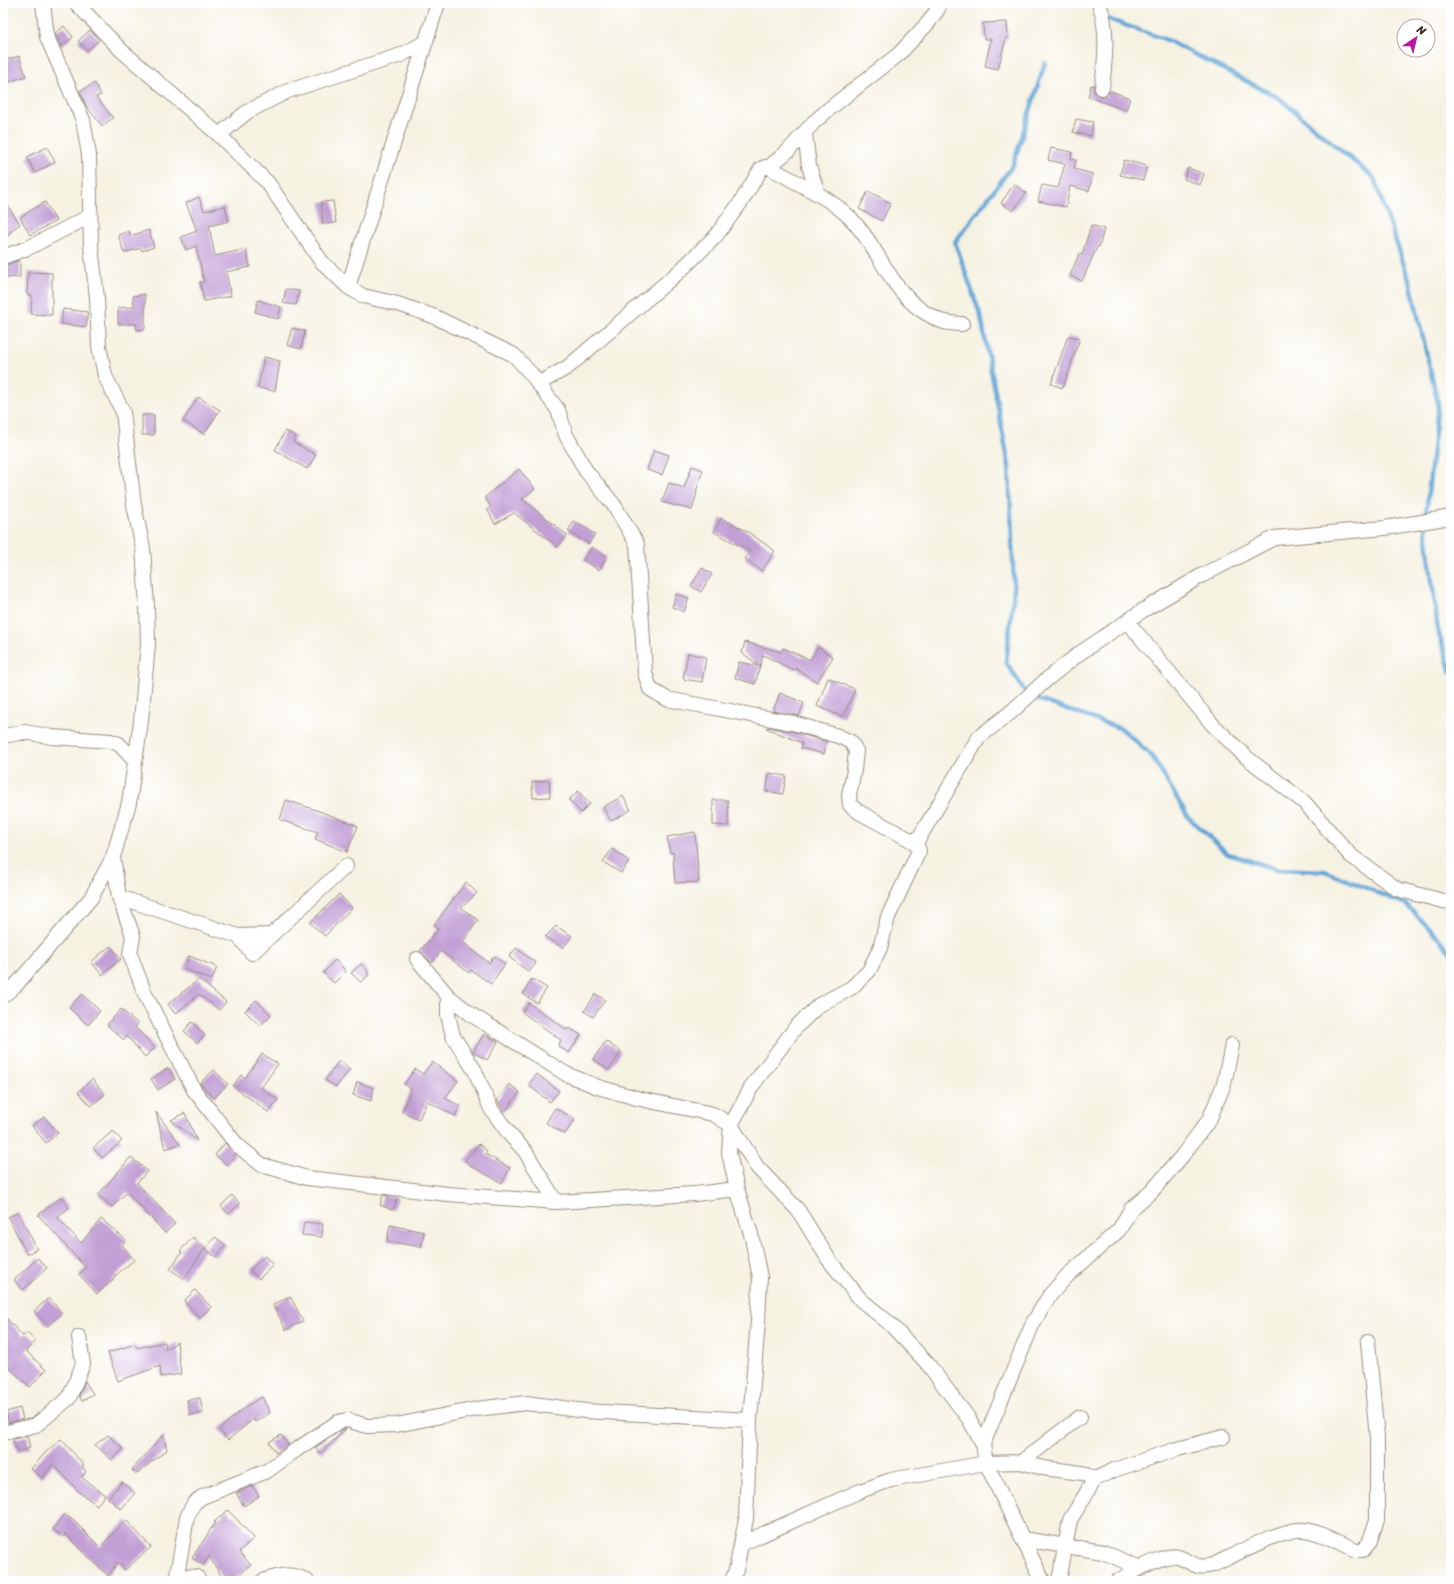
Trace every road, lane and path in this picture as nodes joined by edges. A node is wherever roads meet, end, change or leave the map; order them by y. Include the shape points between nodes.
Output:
1 (43, 3) edge
2 (76, 3) edge
3 (438, 3) edge
4 (939, 3) edge
5 (1099, 3) edge
6 (426, 42) junction
7 (401, 55) junction
8 (419, 66) junction
9 (1102, 88) dead end
10 (805, 134) junction
11 (219, 135) junction
12 (769, 167) junction
13 (818, 194) junction
14 (90, 216) junction
15 (3, 257) edge
16 (348, 287) junction
17 (962, 324) dead end
18 (538, 384) junction
19 (1451, 517) edge
20 (1127, 621) junction
21 (3, 736) edge
22 (135, 761) junction
23 (916, 843) junction
24 (113, 857) junction
25 (346, 866) dead end
26 (119, 897) junction
27 (1451, 902) edge
28 (417, 959) dead end
29 (3, 996) edge
30 (448, 996) junction
31 (1232, 1045) dead end
32 (731, 1125) junction
33 (736, 1189) junction
34 (556, 1202) junction
35 (79, 1337) dead end
36 (1368, 1342) dead end
37 (1080, 1417) dead end
38 (750, 1420) junction
39 (3, 1433) edge
40 (1223, 1437) dead end
41 (983, 1444) junction
42 (1021, 1462) junction
43 (986, 1463) junction
44 (1095, 1479) junction
45 (1023, 1539) junction
46 (741, 1544) junction
47 (1065, 1545) junction
48 (1140, 1568) junction
49 (177, 1579) edge
50 (198, 1581) edge
51 (263, 1581) edge
52 (307, 1581) edge
53 (732, 1581) edge
54 (1043, 1581) edge
55 (1059, 1581) edge
56 (1118, 1581) edge

1 - 14 street via 47,37 83,120 89,155
2 - 11 street via 120,50
3 - 6 street
4 - 10 street via 938,9 928,23 899,54 829,109
5 - 9 street via 1104,15 1106,47
6 - 7 street
6 - 8 street
7 - 8 street
7 - 11 street via 288,91 247,112
8 - 16 street
10 - 12 street
10 - 13 street via 809,166
11 - 16 street via 268,183 321,261
12 - 13 street
12 - 18 street via 761,169 715,237 681,270 568,367
13 - 17 street via 845,214 862,233 900,291 921,312 943,322
14 - 15 street via 28,248
14 - 22 street via 99,346 105,376 123,412 143,556 148,644
16 - 18 street via 363,296 434,316 514,355
18 - 23 street via 558,410 566,435 586,471 614,505 637,544 645,673 650,689 667,699 792,723 851,742 856,751 849,794 850,806
19 - 20 street via 1385,528 1274,538 1201,576
20 - 23 street via 1080,653 979,737
20 - 27 street via 1212,724 1246,757 1305,804 1350,855 1397,889
21 - 22 street via 25,732 52,738 111,741 119,744
22 - 24 street via 129,803
23 - 32 street via 919,852 888,917 880,948 869,971 851,988 819,1004 796,1027 752,1086
24 - 26 street
24 - 29 street via 91,898 16,985
25 - 26 street via 252,953 238,936
26 - 34 street via 133,936 130,954 145,994 194,1090 237,1145 262,1165 307,1178 448,1194
28 - 30 street
30 - 32 street via 472,1015 566,1074 598,1087 640,1099 712,1114
30 - 34 street via 448,1016 453,1036 475,1071 491,1109 525,1151
31 - 41 street via 1224,1084 1209,1120 1152,1191 1130,1209 1119,1230 1067,1276 1050,1295 1033,1323
32 - 33 street via 729,1153
32 - 41 street via 757,1166 798,1210 829,1260 861,1300 889,1323 927,1363 969,1419
33 - 34 street via 695,1194
33 - 38 street via 751,1234 760,1277
35 - 39 street via 83,1364 69,1398 36,1425
36 - 48 street via 1377,1438 1377,1520 1369,1543 1362,1550 1356,1550 1303,1529 1280,1534 1202,1568 1177,1556 1169,1556
37 - 42 street
38 - 46 street via 746,1519
38 - 49 street via 585,1411 526,1403 477,1409 396,1425 367,1426 348,1420 338,1422 267,1471 194,1503 185,1525
40 - 44 street via 1174,1450
41 - 43 street
42 - 43 street
42 - 44 street via 1043,1468 1082,1473
43 - 45 street
43 - 46 street via 885,1482
44 - 47 street via 1070,1520
45 - 47 street
45 - 54 street
46 - 53 street
47 - 48 street via 1103,1552
47 - 55 street
48 - 56 street
49 - 50 street via 196,1578
51 - 52 street via 296,1575

